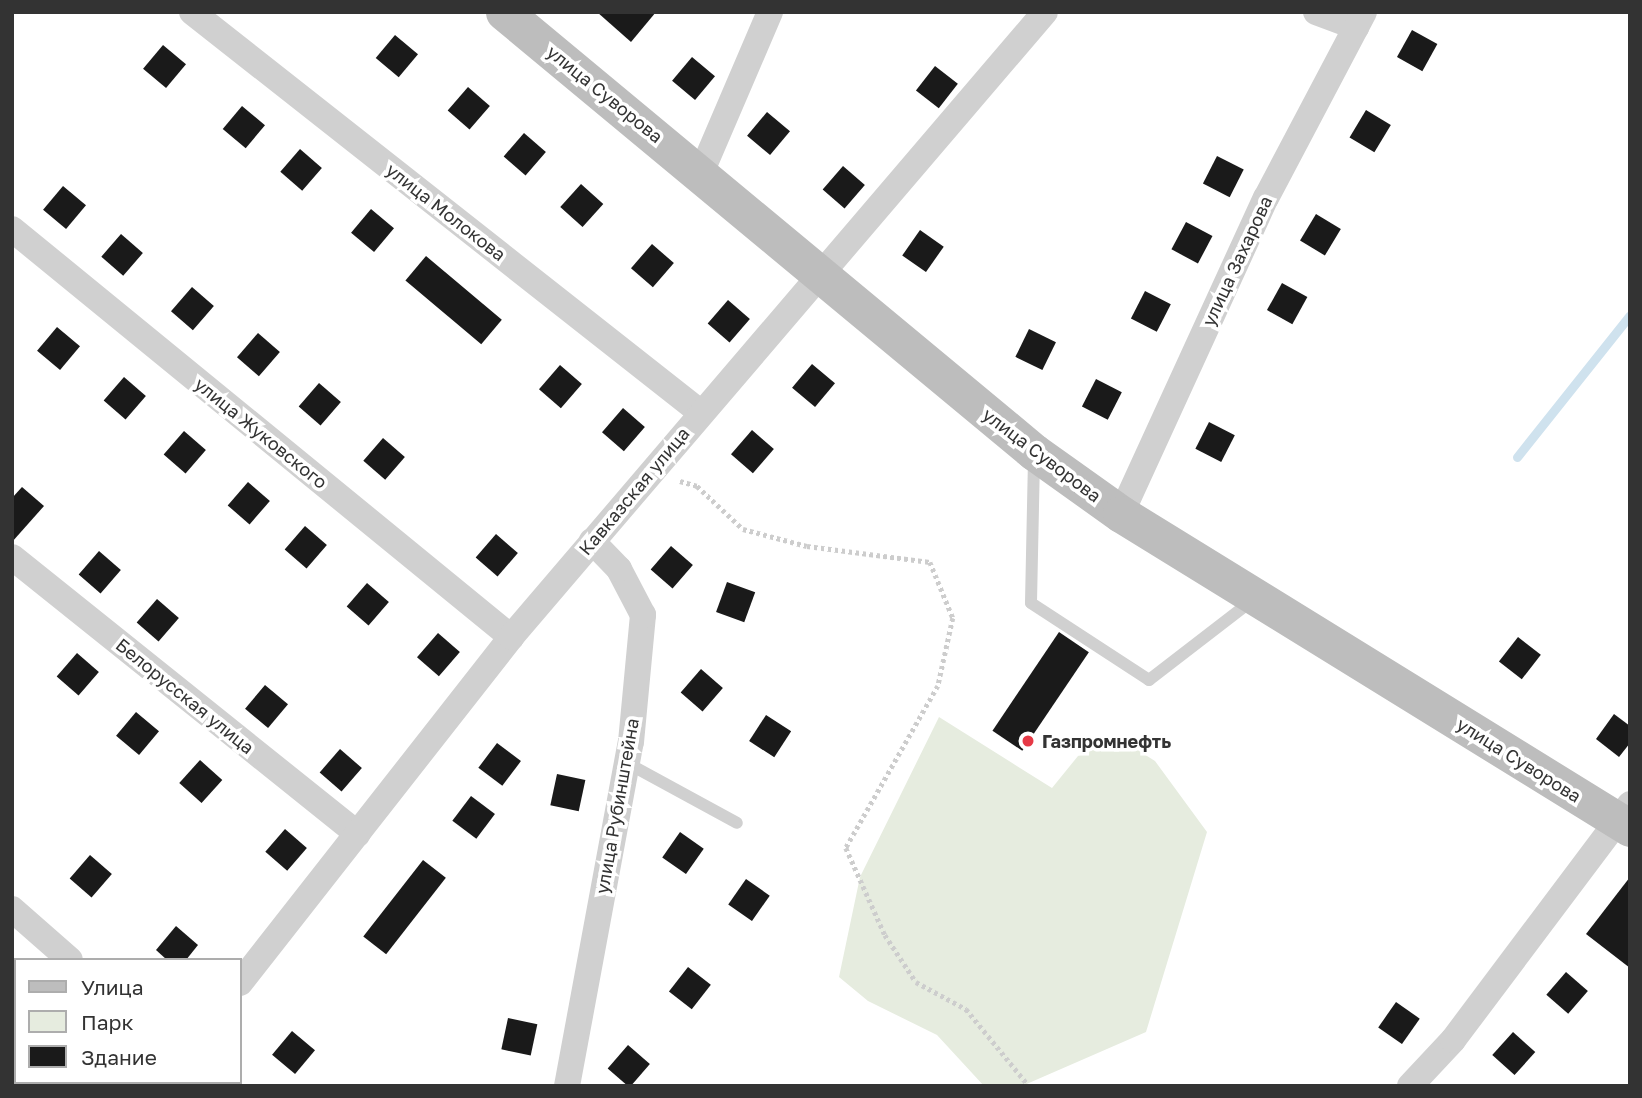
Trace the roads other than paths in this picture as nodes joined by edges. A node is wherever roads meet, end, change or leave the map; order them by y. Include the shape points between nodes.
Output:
1 (192, 12) edge
2 (504, 12) edge
3 (770, 12) edge
4 (1045, 12) edge
5 (1316, 12) edge
6 (1360, 20) edge
7 (701, 173) junction
8 (12, 229) edge
9 (817, 274) junction
10 (700, 412) junction
11 (1034, 452) junction
12 (1121, 514) junction
13 (592, 541) junction
14 (12, 557) edge
15 (1255, 598) junction
16 (511, 637) junction
17 (627, 763) junction
18 (1626, 818) edge
19 (737, 823) dead end
20 (358, 834) junction
21 (12, 909) edge
22 (68, 958) edge
23 (242, 980) edge
24 (567, 1086) edge
25 (1410, 1086) edge

1 - 10 street, улица Молокова
2 - 7 street, улица Суворова
3 - 7 street
4 - 9 street, Кавказская улица
5 - 6 street
6 - 12 street, улица Захарова via 1266,198
7 - 9 street, улица Суворова
8 - 16 street, улица Жуковского
9 - 10 street, Кавказская улица
9 - 11 street, улица Суворова
10 - 13 street, Кавказская улица
11 - 12 street, улица Суворова
11 - 15 lane via 1031,603 1149,680
12 - 15 street, улица Суворова
13 - 16 street, Кавказская улица
13 - 17 street, улица Рубинштейна via 619,569 643,615
14 - 20 street, Белорусская улица
15 - 18 street, улица Суворова
16 - 20 street, Кавказская улица
17 - 19 lane
17 - 24 street, улица Рубинштейна
18 - 25 street via 1453,1040
20 - 23 street, Кавказская улица
21 - 22 street

